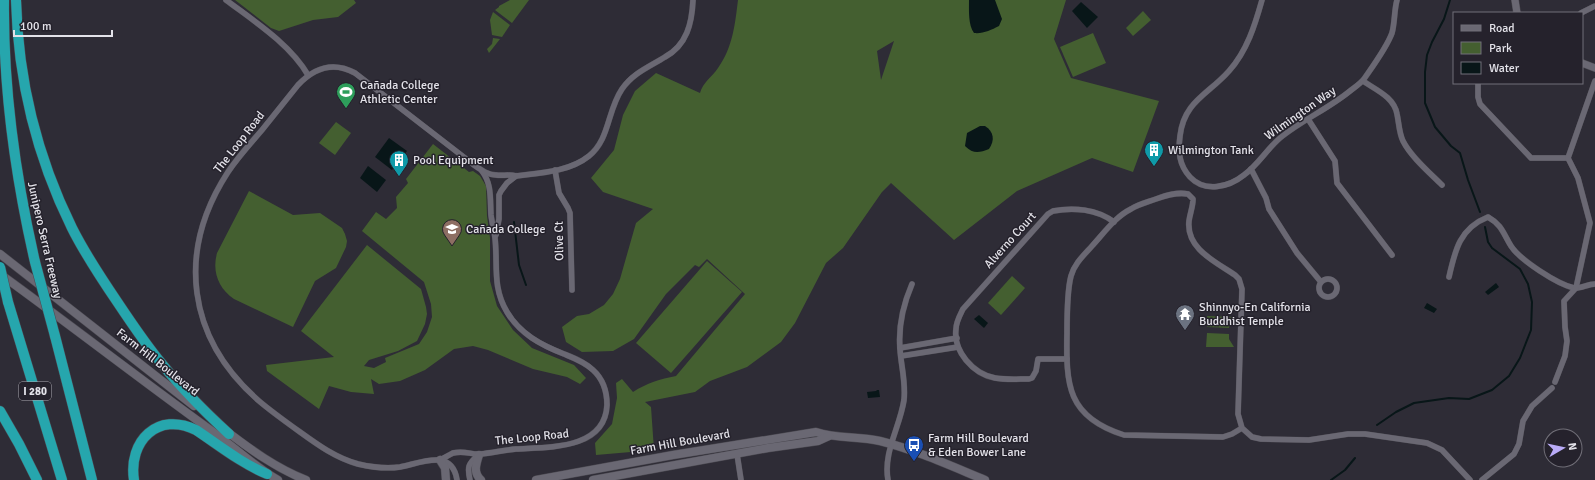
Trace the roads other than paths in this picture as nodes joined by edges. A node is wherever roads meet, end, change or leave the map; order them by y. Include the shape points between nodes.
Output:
1 (4, 0) edge
2 (16, 0) edge
3 (226, 0) edge
4 (693, 0) edge
5 (1262, 0) edge
6 (1397, 0) edge
7 (1515, 0) edge
8 (1595, 6) edge
9 (1517, 12) edge
10 (1583, 12) edge
11 (1583, 63) edge
12 (1595, 68) edge
13 (308, 75) junction
14 (1363, 81) junction
15 (1595, 81) edge
16 (1478, 84) edge
17 (1308, 119) junction
18 (1568, 158) junction
19 (477, 167) junction
20 (1251, 169) junction
21 (555, 170) junction
22 (516, 176) junction
23 (1442, 185) dead end
24 (1114, 222) junction
25 (495, 239) junction
26 (0, 254) edge
27 (1392, 255) dead end
28 (0, 267) edge
29 (0, 274) edge
30 (1449, 277) dead end
31 (1321, 282) dead end
32 (912, 284) dead end
33 (1595, 284) edge
34 (1576, 288) junction
35 (572, 290) dead end
36 (957, 338) junction
37 (958, 347) junction
38 (900, 348) junction
39 (901, 356) junction
40 (1067, 358) junction
41 (1555, 382) dead end
42 (1552, 388) dead end
43 (0, 411) edge
44 (1242, 428) junction
45 (229, 434) junction
46 (829, 436) junction
47 (892, 444) junction
48 (737, 454) junction
49 (478, 455) junction
50 (440, 460) junction
51 (268, 474) junction
52 (37, 480) edge
53 (62, 480) edge
54 (92, 480) edge
55 (134, 480) edge
56 (278, 480) edge
57 (306, 480) edge
58 (446, 480) edge
59 (457, 480) edge
60 (470, 480) edge
61 (481, 480) edge
62 (536, 480) edge
63 (593, 480) edge
64 (741, 480) edge
65 (888, 480) edge
66 (985, 480) edge
67 (1470, 480) edge
68 (1482, 480) edge

1 - 54 highway, Junipero Serra Freeway / I 280, bridge via 8,112 21,196 35,262
2 - 45 highway via 20,52 32,118 54,185 72,228 149,348 184,390
3 - 13 street via 287,48
4 - 21 street via 690,23 684,40 673,52 634,76 623,88 616,98 606,133 599,145 588,157 573,166
5 - 20 street, Wilmington Way via 1249,39 1240,56 1229,71 1196,101 1184,117 1178,154 1183,170 1195,183 1208,187 1230,183
6 - 14 street, Wilmington Way via 1392,33
7 - 9 street
8 - 10 street
11 - 12 street
13 - 19 street, The Loop Road via 328,68 349,70
13 - 50 street, The Loop Road via 235,163 214,198 202,228 195,264 200,311 208,333 233,374 270,410 328,451 347,461 378,467 400,467
14 - 17 street, Wilmington Way
14 - 23 street via 1394,104 1403,141
15 - 18 street
16 - 18 street via 1480,104 1532,158
17 - 20 street, Wilmington Way via 1280,138
17 - 27 street via 1335,161 1337,183
18 - 34 street via 1578,178 1590,223
19 - 22 street via 494,175
19 - 25 street, The Loop Road via 486,176 490,188
20 - 31 street via 1269,209 1297,253
21 - 22 street
21 - 35 street, Olive Ct via 559,193 570,213
22 - 25 street via 501,191
24 - 36 street, Alverno Court via 1108,217 1087,210 1058,210 1048,214 963,309 958,319
24 - 40 street via 1076,264 1071,275
24 - 44 street via 1130,209 1169,194 1188,194 1193,199 1189,221 1194,244 1201,252 1235,275 1241,284 1238,414
25 - 49 street, The Loop Road via 496,282 502,302 512,320 527,336 594,370 604,387 607,407 605,416 595,432 580,442 564,446 500,450
26 - 45 main road, Farm Hill Boulevard
28 - 53 highway, I 280, bridge via 8,302
29 - 51 main road, Farm Hill Boulevard
30 - 34 street via 1456,248 1462,236 1478,221 1488,218 1498,222 1512,247 1533,266 1552,279
32 - 38 street via 900,318
33 - 34 street
34 - 41 street via 1564,301 1567,341 1565,356
36 - 37 street, Alverno Court
36 - 38 street
37 - 39 street
37 - 40 street, Alverno Court via 978,372 995,378 1029,379 1036,371 1038,359
38 - 39 street
39 - 47 street via 904,400
40 - 44 street via 1067,376 1076,404 1092,420 1110,431 1124,435 1216,437 1228,436
42 - 68 street via 1532,406 1526,416 1514,454
43 - 52 highway
44 - 67 street via 1252,437 1261,439 1309,440 1365,434 1427,443 1442,450
45 - 57 main road, Farm Hill Boulevard via 272,463
46 - 47 main road, Farm Hill Boulevard via 862,438
46 - 48 main road, Farm Hill Boulevard via 818,441
46 - 62 main road, Farm Hill Boulevard via 816,432
47 - 65 street via 886,468
47 - 66 main road, Farm Hill Boulevard
48 - 63 main road, Farm Hill Boulevard
48 - 64 street
49 - 50 street, The Loop Road via 466,451 453,453
49 - 60 street via 470,462
49 - 61 main road via 475,470
50 - 58 main road via 445,468
50 - 59 street via 453,467
51 - 55 highway via 238,459 196,430 174,424 158,427 139,443 133,458
51 - 56 main road, Farm Hill Boulevard

